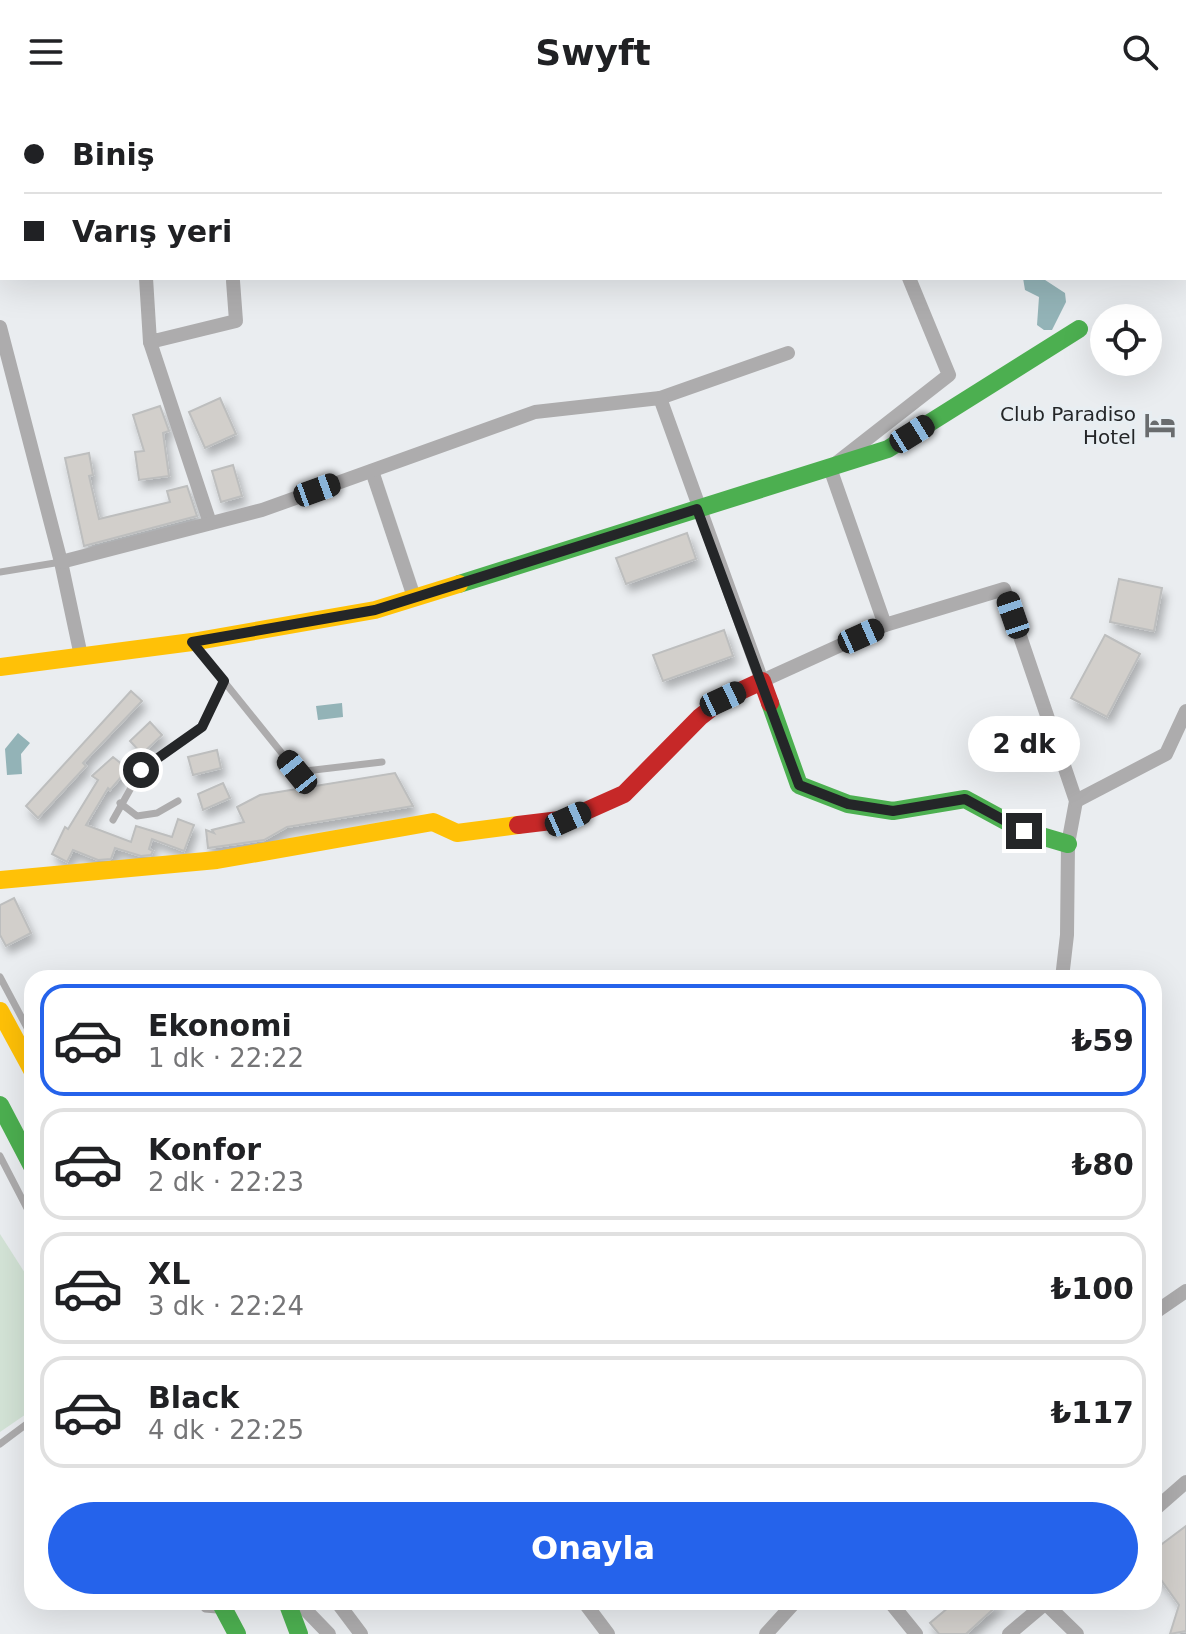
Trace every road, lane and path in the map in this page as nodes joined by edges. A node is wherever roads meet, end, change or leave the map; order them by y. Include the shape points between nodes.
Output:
1 (146, 280) edge
2 (910, 280) edge
3 (233, 281) dead end
4 (0, 327) edge
5 (1079, 329) dead end
6 (150, 342) junction
7 (788, 353) dead end
8 (660, 398) junction
9 (830, 468) junction
10 (372, 471) junction
11 (697, 509) junction
12 (210, 523) junction
13 (61, 562) junction
14 (0, 572) edge
15 (414, 597) junction
16 (885, 625) junction
17 (192, 642) junction
18 (81, 656) junction
19 (0, 667) edge
20 (224, 681) junction
21 (762, 681) junction
22 (1186, 711) edge
23 (382, 762) dead end
24 (178, 801) dead end
25 (1076, 801) junction
26 (120, 803) junction
27 (113, 820) dead end
28 (1068, 844) junction
29 (0, 880) edge
30 (1063, 970) edge
31 (0, 977) edge
32 (0, 1011) edge
33 (24, 1022) edge
34 (24, 1055) edge
35 (0, 1105) edge
36 (24, 1151) edge
37 (0, 1156) edge
38 (24, 1202) edge
39 (1186, 1291) edge
40 (1162, 1308) edge
41 (24, 1426) edge
42 (0, 1444) edge
43 (1186, 1482) edge
44 (1162, 1503) edge
45 (228, 1610) edge
46 (290, 1610) edge
47 (306, 1610) edge
48 (343, 1610) edge
49 (590, 1610) edge
50 (788, 1610) edge
51 (896, 1610) edge
52 (1037, 1610) edge
53 (1054, 1610) edge
54 (237, 1634) edge
55 (299, 1634) edge
56 (329, 1634) edge
57 (361, 1634) edge
58 (608, 1634) edge
59 (766, 1634) edge
60 (916, 1634) edge
61 (1009, 1634) edge
62 (1077, 1634) edge

1 - 6 street
2 - 9 street via 949,375
3 - 6 street via 236,321
4 - 13 street
5 - 9 main road via 888,449
6 - 12 street
7 - 8 street
8 - 10 street via 535,412
8 - 11 street
9 - 11 main road
9 - 16 street
10 - 12 street
10 - 15 street
11 - 15 main road
11 - 21 street
12 - 13 street
13 - 14 lane
13 - 18 street
15 - 17 main road via 375,610
16 - 21 street
16 - 25 street via 1004,589
17 - 18 main road
17 - 20 lane
18 - 19 main road
20 - 23 lane via 297,772
20 - 26 lane via 202,727 141,770
21 - 28 main road via 799,785 848,804 893,811 965,799 1024,831
21 - 29 main road via 723,699 700,717 624,794 568,819 457,833 433,822 268,855 79,877
22 - 25 street via 1166,754
24 - 26 lane via 157,813 137,816
25 - 28 street
26 - 27 lane
28 - 30 street
31 - 33 lane
32 - 34 main road
35 - 36 main road
37 - 38 lane
39 - 40 street
41 - 42 lane
43 - 44 street
45 - 54 main road
46 - 55 main road
47 - 56 street
48 - 57 street
49 - 58 street
50 - 59 street
51 - 60 street
52 - 61 street
53 - 62 street

